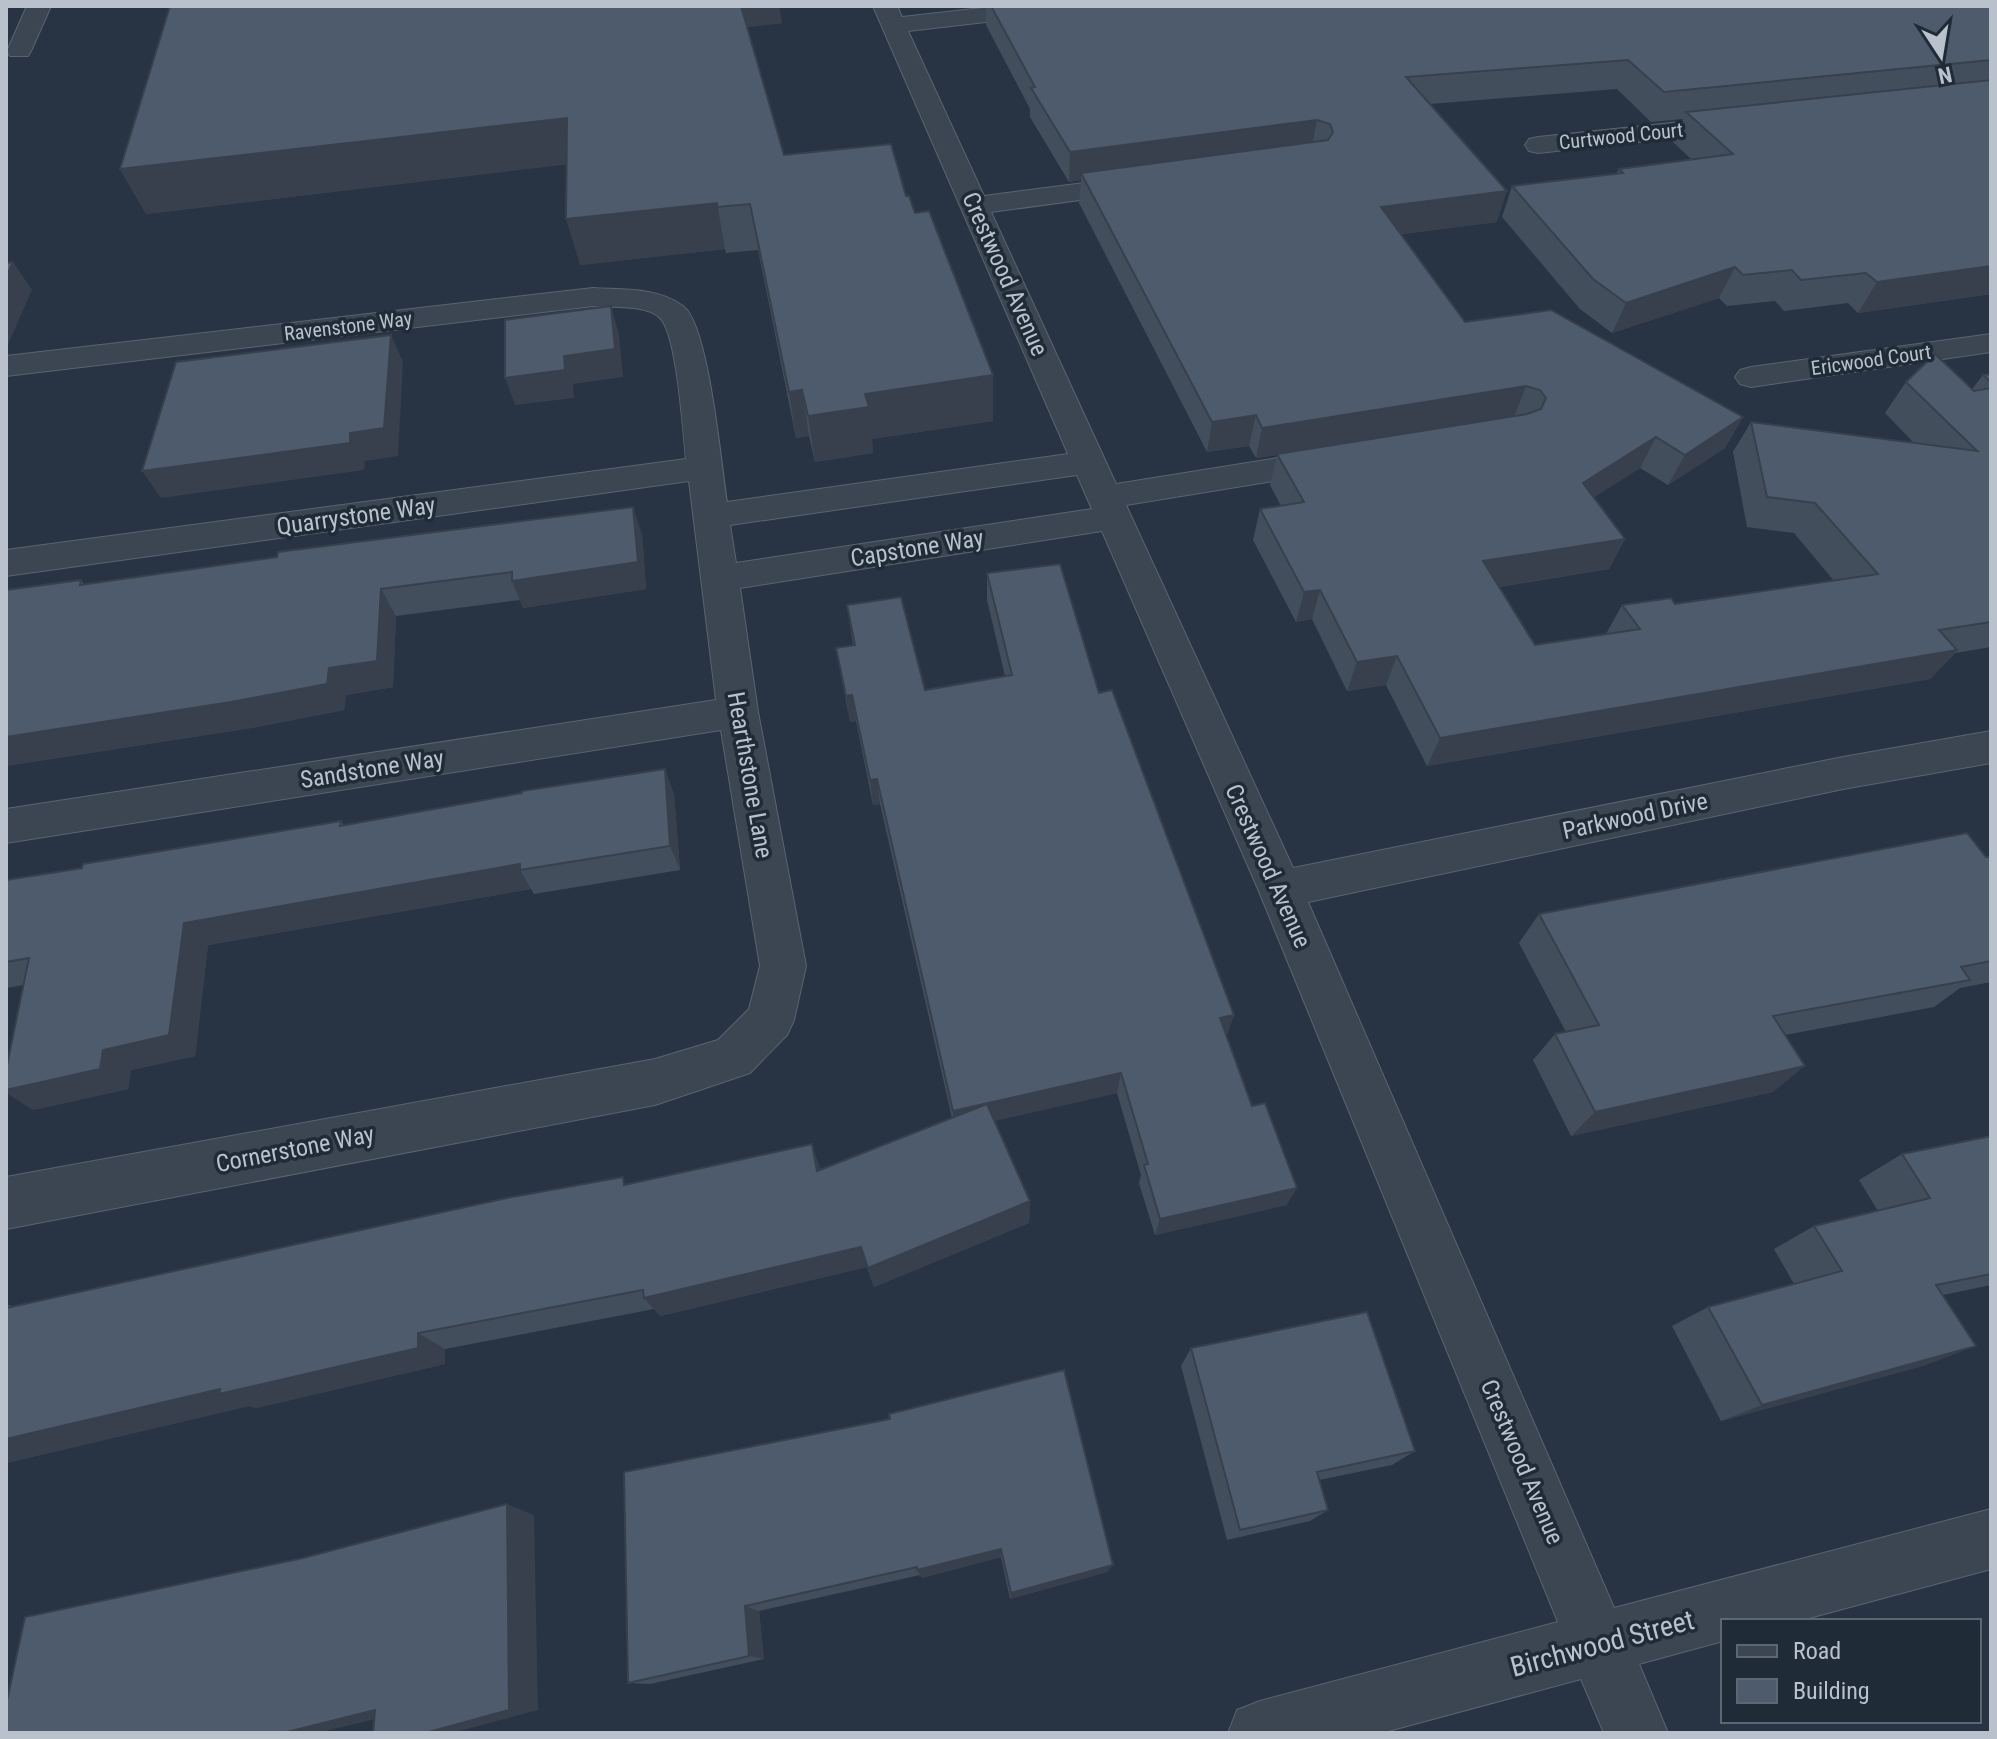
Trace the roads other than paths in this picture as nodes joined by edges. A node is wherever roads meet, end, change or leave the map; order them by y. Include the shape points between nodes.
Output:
1 (39, 6) edge
2 (1062, 6) edge
3 (889, 16) edge
4 (19, 51) dead end
5 (1757, 122) edge
6 (1538, 145) dead end
7 (1158, 181) edge
8 (975, 206) junction
9 (680, 326) joint
10 (1991, 343) edge
11 (6, 366) edge
12 (1751, 377) dead end
13 (1373, 454) edge
14 (705, 468) junction
15 (1103, 492) junction
16 (712, 516) junction
17 (6, 563) edge
18 (720, 578) junction
19 (738, 712) junction
20 (1991, 747) edge
21 (6, 826) edge
22 (1280, 889) junction
23 (584, 1095) joint
24 (6, 1203) edge
25 (1991, 1539) edge
26 (1599, 1644) junction
27 (1260, 1733) edge
28 (1636, 1733) edge

1 - 4 street
2 - 3 street
3 - 8 street, Crestwood Avenue
5 - 6 street, Curtwood Court
7 - 8 street
8 - 15 street, Crestwood Avenue
9 - 11 street, Ravenstone Way via 674,313 653,302 593,297
9 - 14 street, Hearthstone Lane via 687,341
10 - 12 street, Ericwood Court
13 - 15 street
14 - 16 street, Hearthstone Lane
14 - 17 street, Quarrystone Way
15 - 16 street
15 - 18 street, Capstone Way
15 - 22 street, Crestwood Avenue
16 - 18 street, Hearthstone Lane
18 - 19 street, Hearthstone Lane
19 - 21 street, Sandstone Way
19 - 23 street, Hearthstone Lane via 783,966 770,1020 733,1057 655,1082
20 - 22 street, Parkwood Drive
22 - 26 street, Crestwood Avenue
23 - 24 street, Cornerstone Way
25 - 26 street, Birchwood Street
26 - 27 street, Birchwood Street
26 - 28 street, Crestwood Avenue

